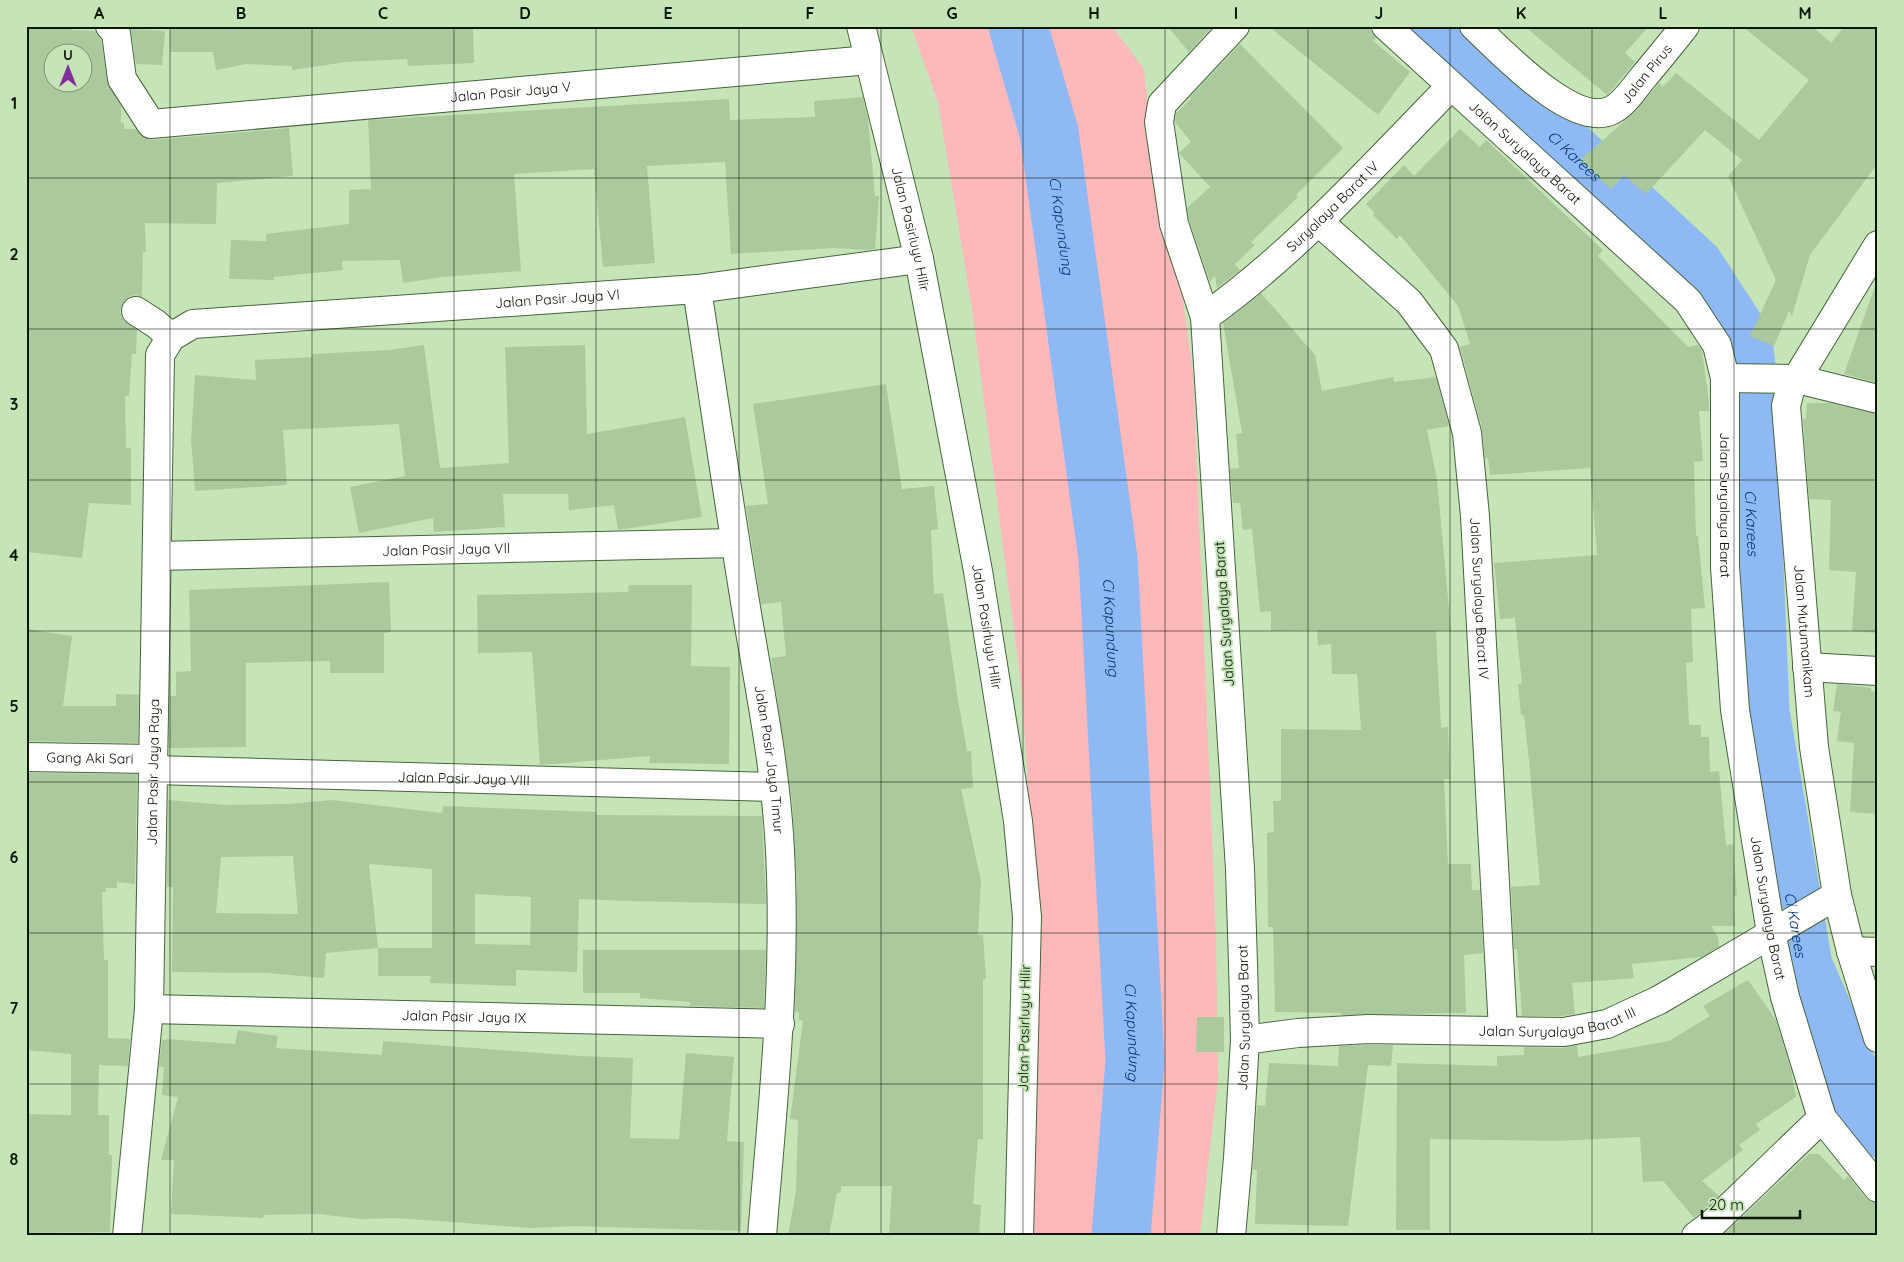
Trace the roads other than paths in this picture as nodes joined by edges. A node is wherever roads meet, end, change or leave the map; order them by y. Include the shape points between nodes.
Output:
1 (110, 26) edge
2 (861, 26) edge
3 (1235, 26) edge
4 (1386, 26) edge
5 (1474, 26) edge
6 (1685, 26) edge
7 (869, 60) junction
8 (1451, 86) junction
9 (1319, 222) junction
10 (919, 259) junction
11 (1874, 259) edge
12 (697, 289) junction
13 (136, 311) dead end
14 (1205, 317) junction
15 (182, 330) junction
16 (1733, 378) junction
17 (1790, 379) junction
18 (1878, 398) edge
19 (735, 544) junction
20 (157, 556) junction
21 (1807, 667) junction
22 (1878, 671) edge
23 (26, 757) edge
24 (153, 764) junction
25 (774, 787) junction
26 (1837, 895) junction
27 (1772, 932) junction
28 (1851, 951) junction
29 (1878, 952) edge
30 (149, 1009) junction
31 (780, 1024) junction
32 (1502, 1030) junction
33 (1878, 1038) edge
34 (1245, 1040) junction
35 (1822, 1118) junction
36 (1878, 1188) edge
37 (127, 1236) edge
38 (762, 1236) edge
39 (1019, 1236) edge
40 (1231, 1236) edge
41 (1696, 1236) edge

1 - 7 street, Jalan Pasir Jaya V via 116,33 122,79 152,124
2 - 7 street, Jalan Pasirluyu Hilir
3 - 14 street, Jalan Suryalaya Barat via 1162,104 1159,122 1174,224
4 - 8 street, Jalan Suryalaya Barat
5 - 6 street, Jalan Pirus via 1547,92 1584,113 1602,114 1614,109 1627,97
7 - 10 street, Jalan Pasirluyu Hilir
8 - 9 street, Suryalaya Barat IV
8 - 16 street, Jalan Suryalaya Barat via 1688,301 1717,345
9 - 14 street, Suryalaya Barat IV via 1241,291
9 - 32 street, Jalan Suryalaya Barat IV via 1409,302 1444,349 1467,433 1475,516
10 - 12 street, Jalan Pasir Jaya Vl
10 - 39 street, Jalan Pasirluyu Hilir via 978,571 1018,821 1027,917
11 - 17 street, Jalan Mutumanikam
12 - 15 street, Jalan Pasir Jaya Vl
12 - 19 street, Jalan Pasir Jaya Timur
13 - 15 street via 156,324
14 - 34 street, Jalan Suryalaya Barat via 1240,869
15 - 20 street, Jalan Pasir Jaya Raya via 160,355
16 - 17 street
16 - 27 street, Jalan Suryalaya Barat via 1725,567 1736,710
17 - 18 street
17 - 21 street, Jalan Mutumanikam via 1786,406
19 - 20 street, Jalan Pasir Jaya Vll
19 - 25 street, Jalan Pasir Jaya Timur
20 - 24 street, Jalan Pasir Jaya Raya
21 - 22 street
21 - 26 street, Jalan Mutumanikam via 1814,747
23 - 24 street, Gang Aki Sari
24 - 25 street, Jalan Pasir Jaya VIII
24 - 30 street, Jalan Pasir Jaya Raya
25 - 31 street, Jalan Pasir Jaya Timur via 781,893
26 - 27 street, Jalan Suryalaya Barat III
26 - 28 street, Jalan Mutumanikam
27 - 32 street, Jalan Suryalaya Barat III via 1659,1000 1607,1024 1564,1032
27 - 35 street, Jalan Suryalaya Barat via 1785,997
28 - 29 street
28 - 33 street, Jalan Mutumanikam
30 - 31 street, Jalan Pasir Jaya IX
30 - 37 street, Jalan Pasir Jaya Raya
31 - 38 street, Jalan Pasir Jaya Timur
32 - 34 street, Jalan Suryalaya Barat III via 1368,1029
34 - 40 street, Jalan Suryalaya Barat
35 - 36 street
35 - 41 street

